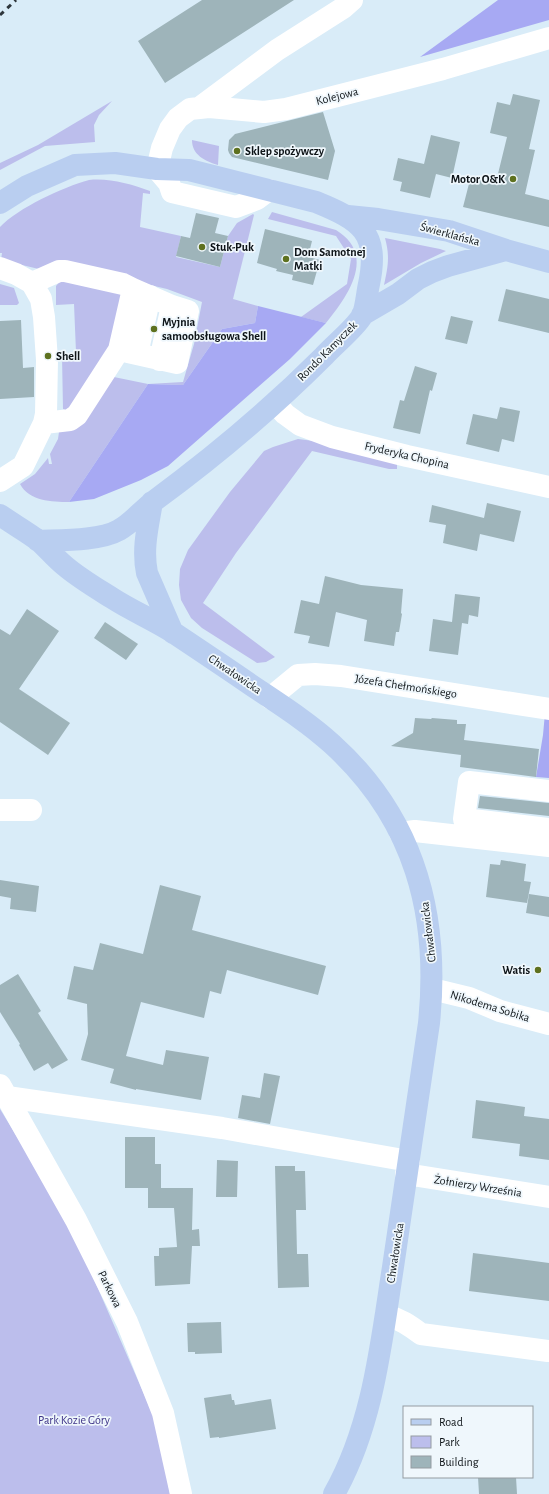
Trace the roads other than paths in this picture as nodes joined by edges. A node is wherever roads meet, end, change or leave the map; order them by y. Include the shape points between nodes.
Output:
1 (352, 0) edge
2 (549, 38) edge
3 (199, 108) junction
4 (157, 169) junction
5 (0, 203) edge
6 (348, 216) junction
7 (506, 250) junction
8 (549, 262) edge
9 (12, 275) edge
10 (142, 292) junction
11 (362, 315) junction
12 (128, 352) junction
13 (275, 403) junction
14 (44, 423) junction
15 (0, 481) edge
16 (549, 487) edge
17 (152, 502) junction
18 (0, 516) edge
19 (38, 541) junction
20 (174, 633) junction
21 (270, 698) junction
22 (549, 709) edge
23 (549, 791) edge
24 (0, 810) edge
25 (31, 810) dead end
26 (457, 827) junction
27 (549, 829) edge
28 (400, 833) junction
29 (549, 846) edge
30 (432, 989) junction
31 (549, 1024) edge
32 (3, 1091) edge
33 (408, 1167) junction
34 (549, 1197) edge
35 (386, 1315) junction
36 (548, 1350) edge
37 (181, 1494) edge
38 (334, 1494) edge

1 - 3 street via 277,50
2 - 3 street, Kolejowa via 443,69 280,111
3 - 4 street, Kolejowa via 190,109 178,118 170,129
4 - 5 main road, Rondo Kamyczek via 115,163 75,165 33,183
4 - 6 main road, Rondo Kamyczek via 189,170 316,202
6 - 7 main road, Świerklańska via 449,231
6 - 11 main road, Rondo Kamyczek via 359,226 372,247 372,272
7 - 8 main road, Świerklańska
7 - 11 main road via 432,272
9 - 10 street via 65,271 123,284
9 - 14 street via 41,299 47,360
10 - 12 street
10 - 12 street via 172,306 160,360
11 - 13 main road, Rondo Kamyczek
12 - 14 street via 77,415 70,420
13 - 16 street, Fryderyka Chopina via 300,425 332,437 414,458
13 - 17 main road, Rondo Kamyczek via 221,450
14 - 15 street via 23,466
17 - 19 main road, Rondo Kamyczek via 119,530 90,538
17 - 20 main road via 145,545 145,564
18 - 19 main road
19 - 20 main road, Chwałowicka via 70,570 113,599
20 - 21 main road, Chwałowicka
21 - 22 street, Józefa Chełmońskiego via 293,678 315,674
21 - 28 main road, Chwałowicka via 319,733 344,756 385,806
23 - 26 street via 469,782
24 - 25 street
26 - 27 street
26 - 28 street
26 - 29 street
28 - 30 main road, Chwałowicka via 424,899 431,952
30 - 31 street, Nikodema Sobika
30 - 33 main road, Chwałowicka
32 - 33 street, Parkowa via 222,1128
32 - 37 street, Parkowa via 76,1220 127,1322 163,1413
33 - 34 street, Żołnierzy Września
33 - 35 main road, Chwałowicka
35 - 36 street via 407,1323 421,1334
35 - 38 main road, Chwałowicka via 365,1421 351,1461

